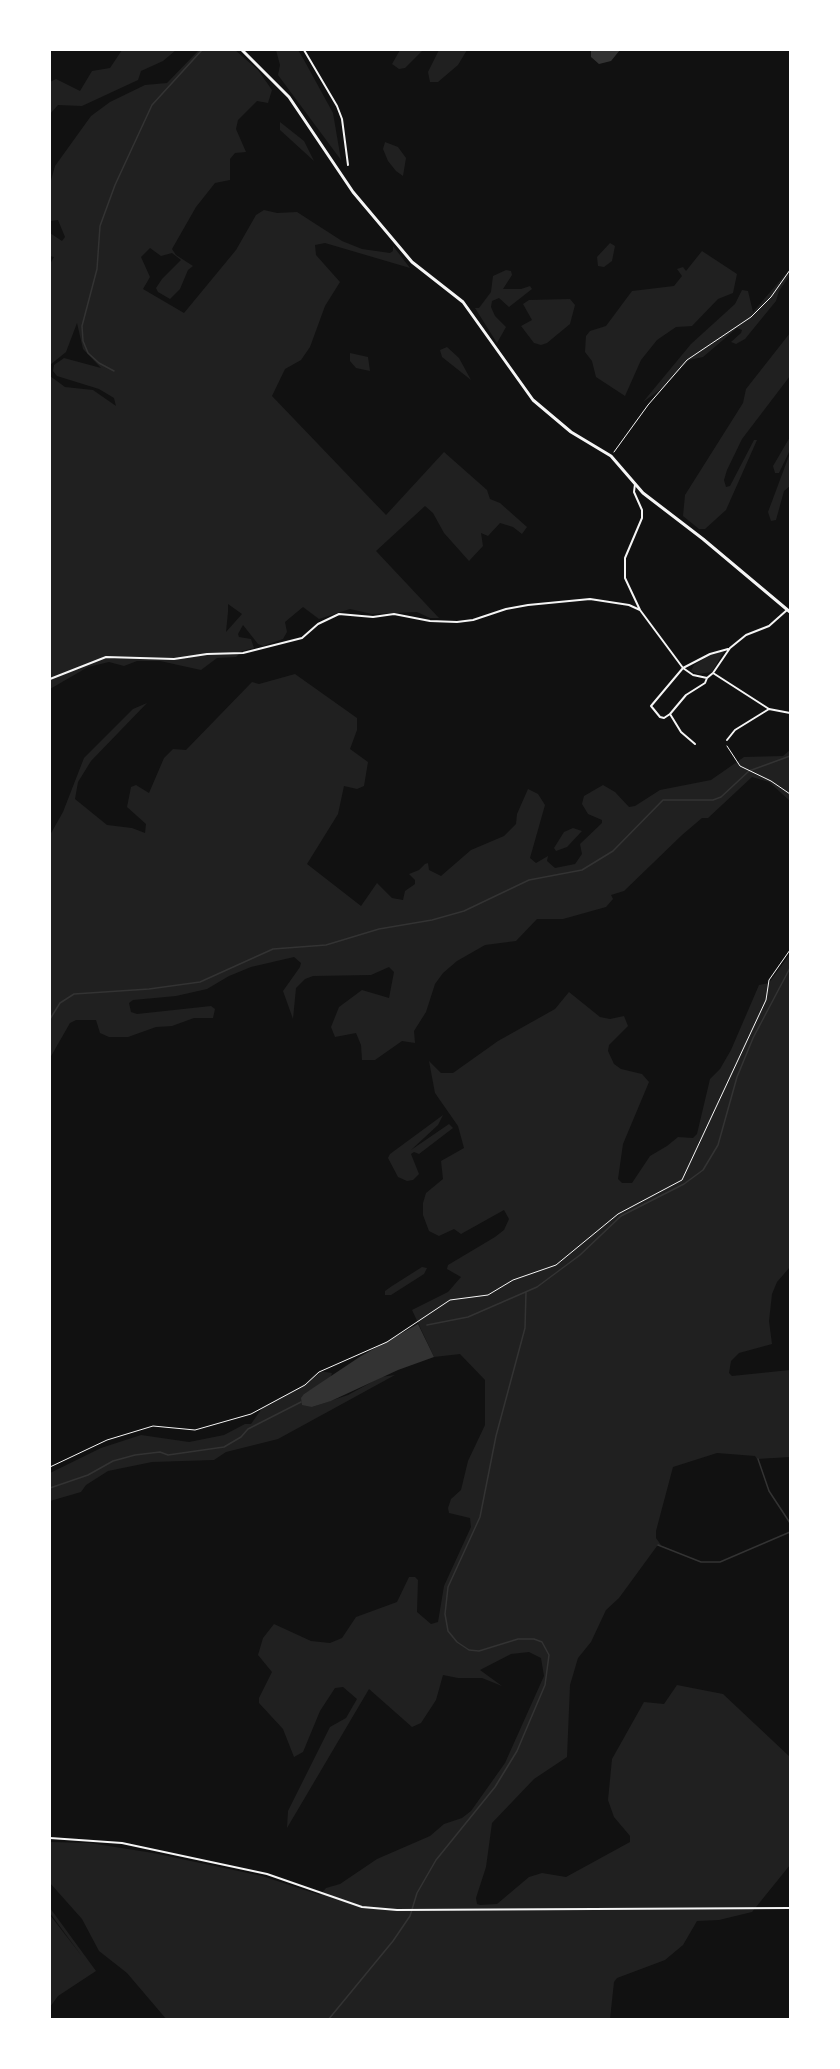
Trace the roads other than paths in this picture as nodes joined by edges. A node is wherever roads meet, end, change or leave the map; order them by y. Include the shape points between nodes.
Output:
1 (242, 50) edge
2 (304, 50) edge
3 (348, 165) dead end
4 (635, 484) junction
5 (640, 610) junction
6 (789, 611) edge
7 (730, 648) junction
8 (682, 668) junction
9 (713, 674) junction
10 (50, 678) edge
11 (707, 678) junction
12 (769, 710) junction
13 (790, 712) edge
14 (670, 714) junction
15 (727, 740) road end
16 (695, 744) dead end
17 (50, 1838) edge
18 (790, 1908) edge

1 - 4 main road via 289,98 353,192 412,262 463,303 533,400 571,432 611,456
2 - 3 street via 342,119
4 - 5 street via 642,518 624,570
4 - 6 main road
5 - 8 street
5 - 10 street via 590,599 528,605 460,621 430,621 394,614 339,614 318,624 302,638 243,653 174,659 106,657
6 - 7 street
7 - 8 street
7 - 9 street
8 - 11 street
8 - 14 street via 651,706 660,717
9 - 11 street
9 - 12 street
11 - 14 street
12 - 13 street
12 - 15 street via 735,730
14 - 16 street via 681,732
17 - 18 street via 122,1843 267,1874 362,1907

